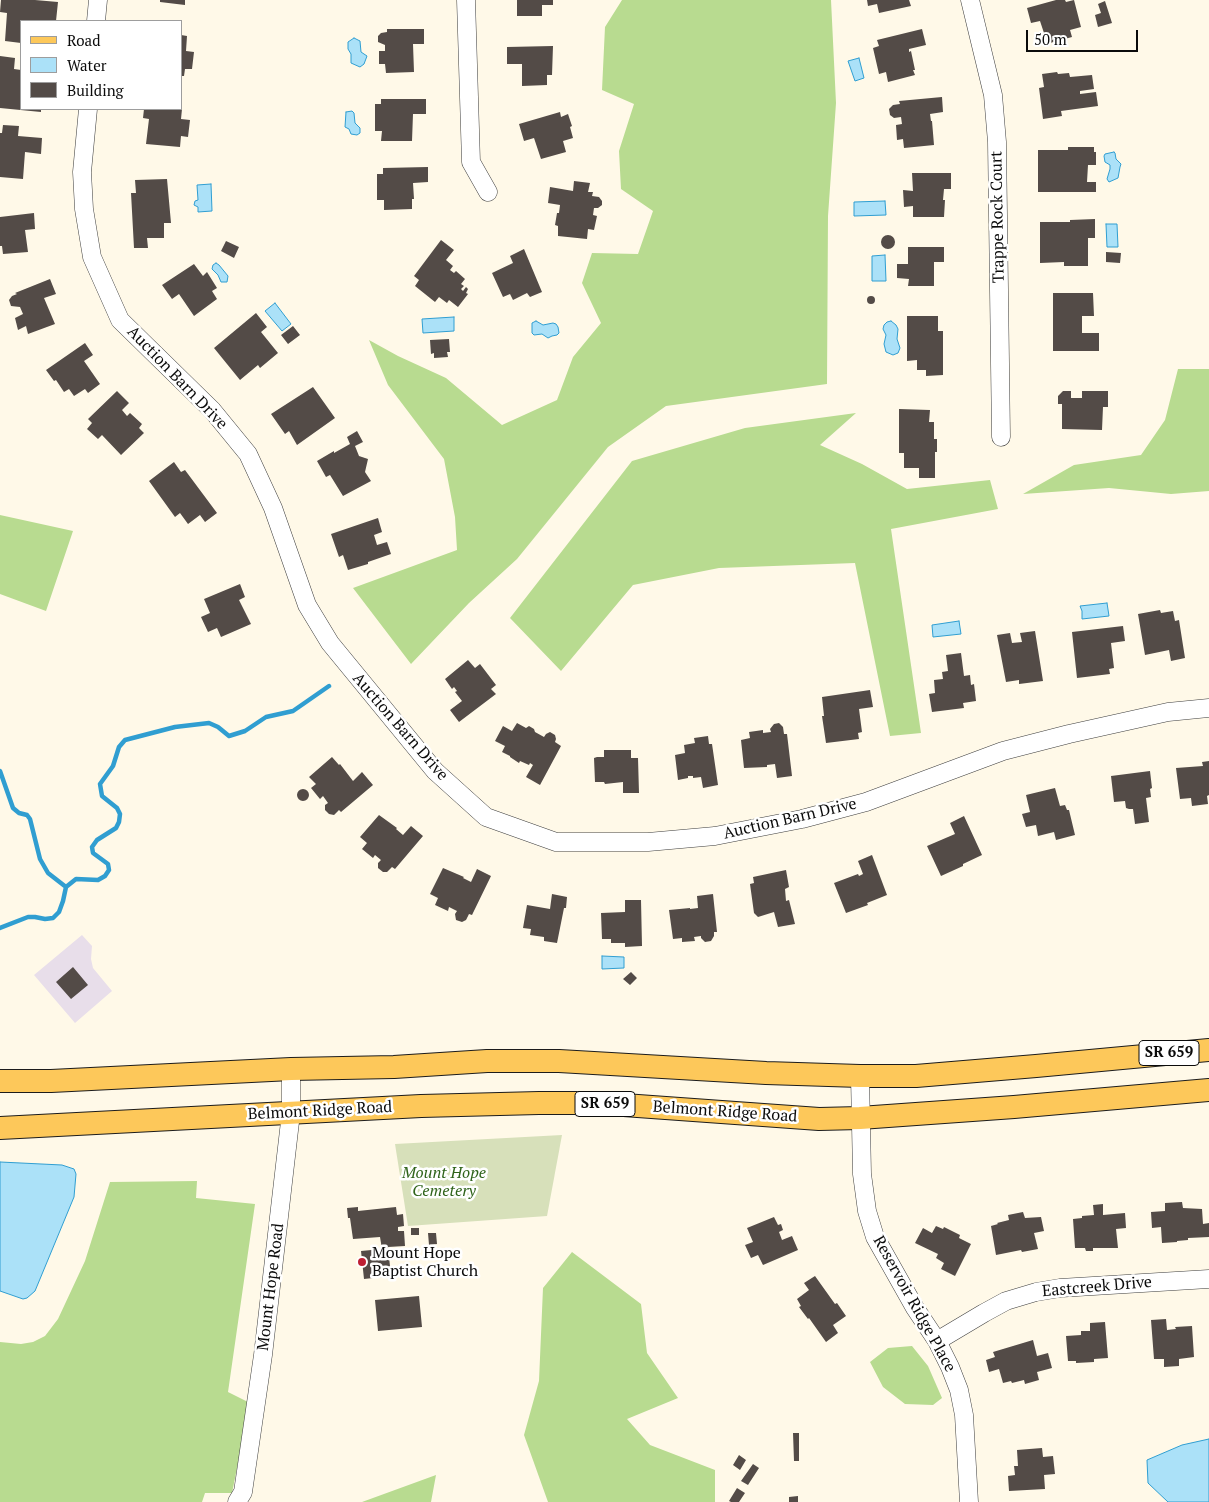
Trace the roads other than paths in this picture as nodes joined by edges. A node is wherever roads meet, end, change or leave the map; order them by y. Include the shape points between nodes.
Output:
1 (98, 0) edge
2 (466, 0) edge
3 (970, 0) edge
4 (96, 20) edge
5 (88, 110) edge
6 (488, 192) dead end
7 (1001, 437) dead end
8 (1209, 708) edge
9 (1209, 1050) edge
10 (291, 1069) junction
11 (860, 1076) junction
12 (0, 1081) edge
13 (1209, 1090) edge
14 (291, 1113) junction
15 (860, 1118) junction
16 (0, 1128) edge
17 (1209, 1279) edge
18 (936, 1341) junction
19 (237, 1502) edge
20 (969, 1502) edge

1 - 4 street
2 - 6 street via 471,162
3 - 7 street, Trappe Rock Court via 993,95 997,142
5 - 8 street, Auction Barn Drive via 82,172 84,209 92,257 120,320 212,410 248,454 273,508 307,605 330,643 435,771 486,817 556,842 648,842 715,836 802,819 866,802 1003,751 1168,712
9 - 11 main road, SR 659 via 916,1076
10 - 11 main road, SR 659 via 559,1061
10 - 12 main road, SR 659
10 - 14 street, Mount Hope Road
11 - 15 street, Reservoir Ridge Place
13 - 15 main road, Belmont Ridge Road / SR 659
14 - 15 main road, Belmont Ridge Road / SR 659 via 539,1102 820,1119
14 - 16 main road, Belmont Ridge Road / SR 659
14 - 19 street, Mount Hope Road via 264,1354 242,1492
15 - 18 street, Reservoir Ridge Place via 864,1193 875,1237
17 - 18 street, Eastcreek Drive via 1036,1292 1006,1301
18 - 20 street, Reservoir Ridge Place via 959,1390 964,1414

